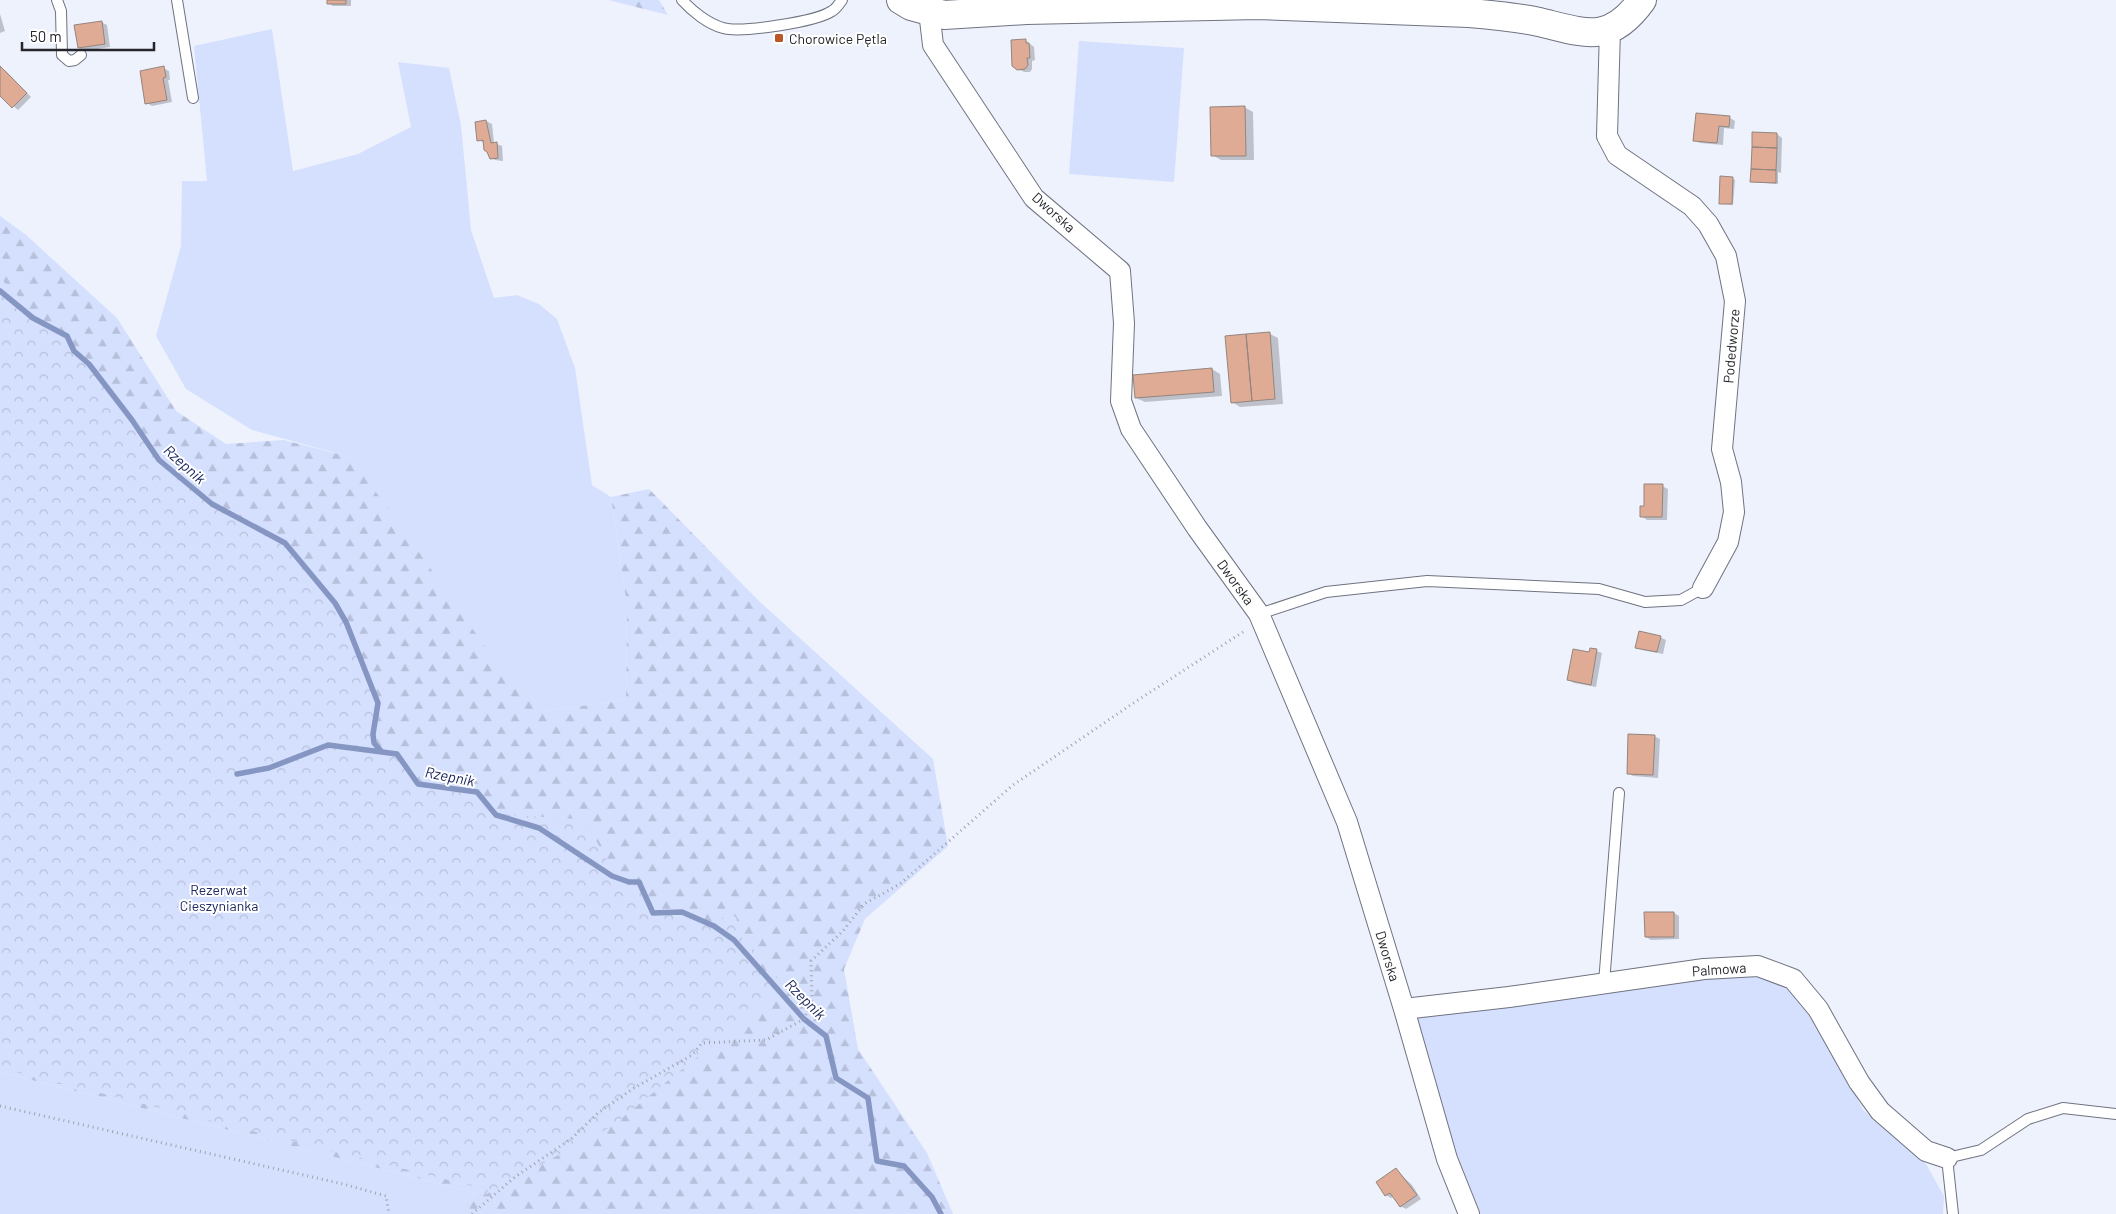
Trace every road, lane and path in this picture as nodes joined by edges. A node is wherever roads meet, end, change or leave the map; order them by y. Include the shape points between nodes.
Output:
1 (57, 0) edge
2 (177, 0) edge
3 (682, 0) edge
4 (842, 0) edge
5 (900, 0) edge
6 (1642, 0) edge
7 (929, 12) junction
8 (1610, 28) junction
9 (82, 55) dead end
10 (193, 98) dead end
11 (1703, 588) joint
12 (1261, 617) junction
13 (1619, 793) dead end
14 (1604, 983) junction
15 (1404, 1009) junction
16 (0, 1106) edge
17 (2116, 1114) edge
18 (1947, 1158) junction
19 (389, 1214) edge
20 (472, 1214) edge
21 (1468, 1214) edge
22 (1953, 1214) edge

1 - 9 lane via 62,55 69,61
2 - 10 lane
3 - 4 lane via 721,28 736,30 819,17 832,11
5 - 7 street
6 - 8 street via 1632,14
7 - 8 street via 944,15 1082,8 1296,5 1503,16 1583,33
7 - 12 street, Dworska via 933,45 1034,198 1120,270 1124,323 1121,401 1131,429
8 - 11 street, Podedworze via 1607,136 1617,156 1692,206 1708,224 1726,256 1735,301 1722,449 1731,482 1734,512 1728,542
11 - 12 lane via 1681,600 1645,602 1599,589 1427,581 1326,592
12 - 15 street, Dworska via 1347,822
12 - 20 path via 1013,785 900,884 864,904 843,931 811,961 812,1000 804,1019 766,1040 702,1043 692,1055 598,1113 571,1139 515,1177
13 - 14 lane
14 - 15 street, Palmowa
14 - 18 street, Palmowa via 1704,969 1758,966 1793,979 1818,1010 1859,1082 1880,1111 1926,1151
15 - 21 street, Dworska via 1446,1159
16 - 19 path via 343,1184 386,1196
17 - 18 lane via 2063,1108 2028,1119 1981,1150
18 - 22 lane

